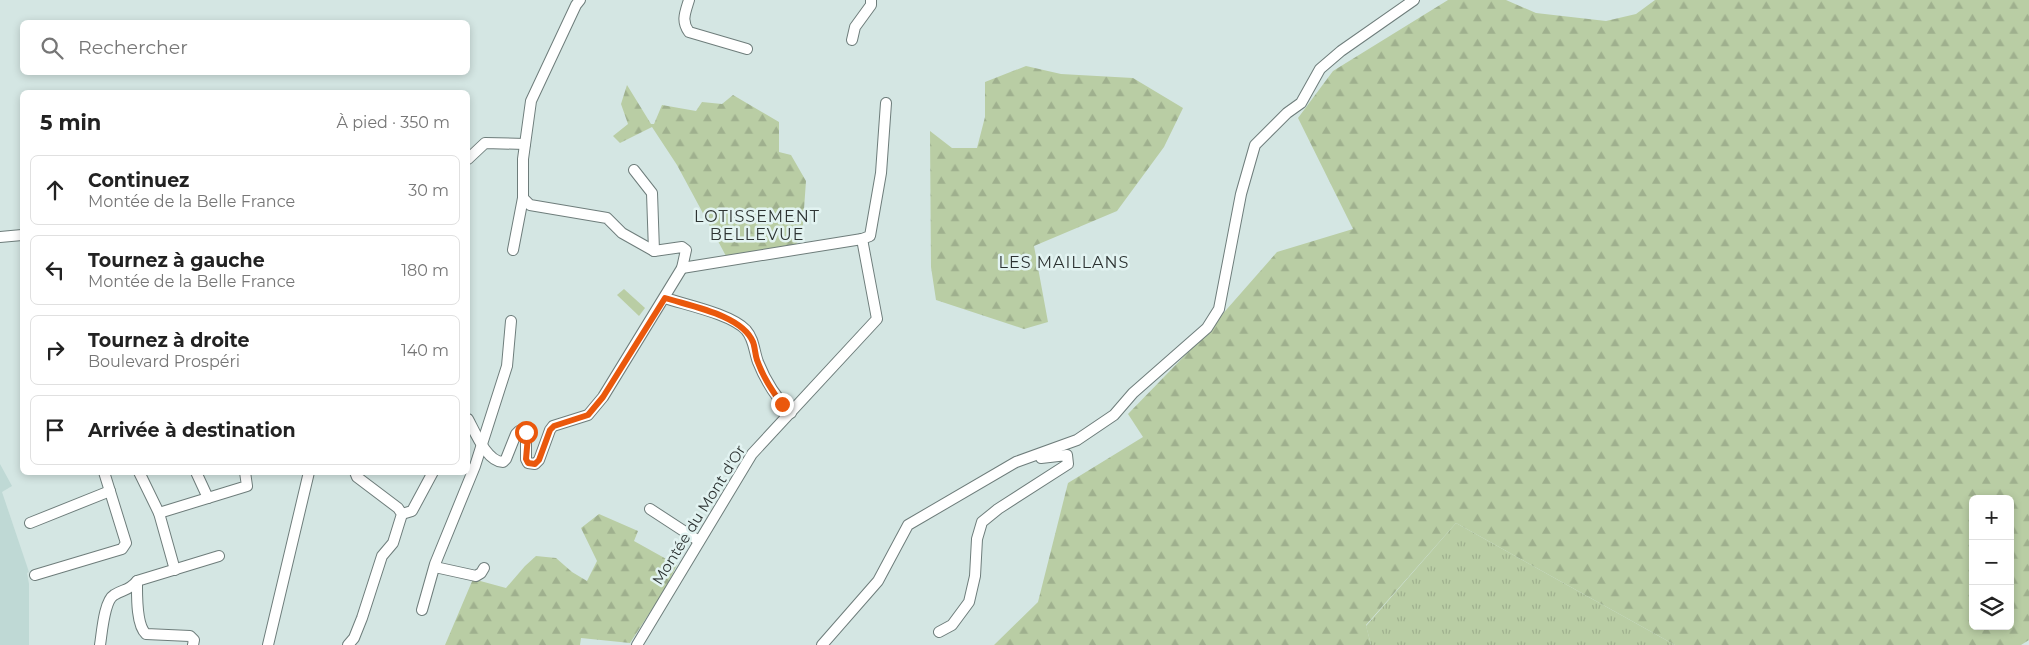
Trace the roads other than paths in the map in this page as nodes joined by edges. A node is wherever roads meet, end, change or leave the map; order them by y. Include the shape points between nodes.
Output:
1 (580, 0) edge
2 (689, 0) edge
3 (871, 0) edge
4 (1414, 0) edge
5 (852, 40) dead end
6 (747, 49) dead end
7 (886, 103) dead end
8 (524, 144) junction
9 (470, 157) edge
10 (634, 170) dead end
11 (523, 198) junction
12 (20, 235) edge
13 (0, 236) edge
14 (862, 239) junction
15 (512, 250) dead end
16 (654, 251) junction
17 (682, 268) junction
18 (665, 298) junction
19 (511, 321) dead end
20 (791, 413) junction
21 (470, 423) edge
22 (481, 443) junction
23 (1006, 468) junction
24 (105, 475) edge
25 (140, 475) edge
26 (197, 475) edge
27 (245, 475) edge
28 (308, 475) edge
29 (356, 475) edge
30 (431, 475) edge
31 (110, 490) junction
32 (208, 498) junction
33 (650, 509) dead end
34 (159, 512) junction
35 (402, 514) junction
36 (30, 524) dead end
37 (699, 541) junction
38 (218, 556) dead end
39 (435, 567) junction
40 (484, 568) dead end
41 (175, 570) junction
42 (36, 575) dead end
43 (137, 581) junction
44 (422, 610) dead end
45 (939, 632) dead end
46 (100, 645) edge
47 (194, 645) edge
48 (268, 645) edge
49 (348, 645) edge
50 (637, 645) edge
51 (822, 645) edge

1 - 8 street via 531,101
2 - 6 street via 683,16 684,26 690,32
3 - 5 street via 871,5 855,27
4 - 23 street via 1320,69 1300,103 1255,145 1241,194 1219,309 1207,328 1107,420 1077,440
7 - 14 street via 881,173 872,230 870,236
8 - 9 street via 484,143
8 - 11 street
10 - 16 street via 652,194
11 - 15 street
11 - 16 street via 530,205 607,218 622,233
12 - 13 street
14 - 17 street
14 - 20 street, Montée du Mont d'Or via 877,319
16 - 17 street via 682,247 686,253
17 - 18 street
18 - 20 street via 732,320 746,330 770,390
18 - 22 street via 603,397 588,415 554,426 535,464 528,463 526,459 526,432 516,434 503,462 494,460
19 - 22 street via 507,366
20 - 37 street, Montée du Mont d'Or via 752,454
21 - 22 street
22 - 39 street
23 - 45 street via 1043,457 1067,455 1068,464 982,522 969,602 952,625
23 - 51 street via 908,525 878,580
24 - 31 street
25 - 34 street
26 - 32 street
27 - 32 street via 247,486
28 - 48 street
29 - 35 street
30 - 35 street via 412,511
31 - 36 street
31 - 42 street via 126,543 122,549
32 - 34 street
33 - 37 street
34 - 41 street
35 - 49 street via 393,543 382,556 354,638
37 - 50 street, Montée du Mont d'Or
38 - 41 street
39 - 40 street via 476,576
39 - 44 street
41 - 43 street
43 - 46 street via 130,589 114,594 108,600
43 - 47 street via 141,630 146,634 190,636

